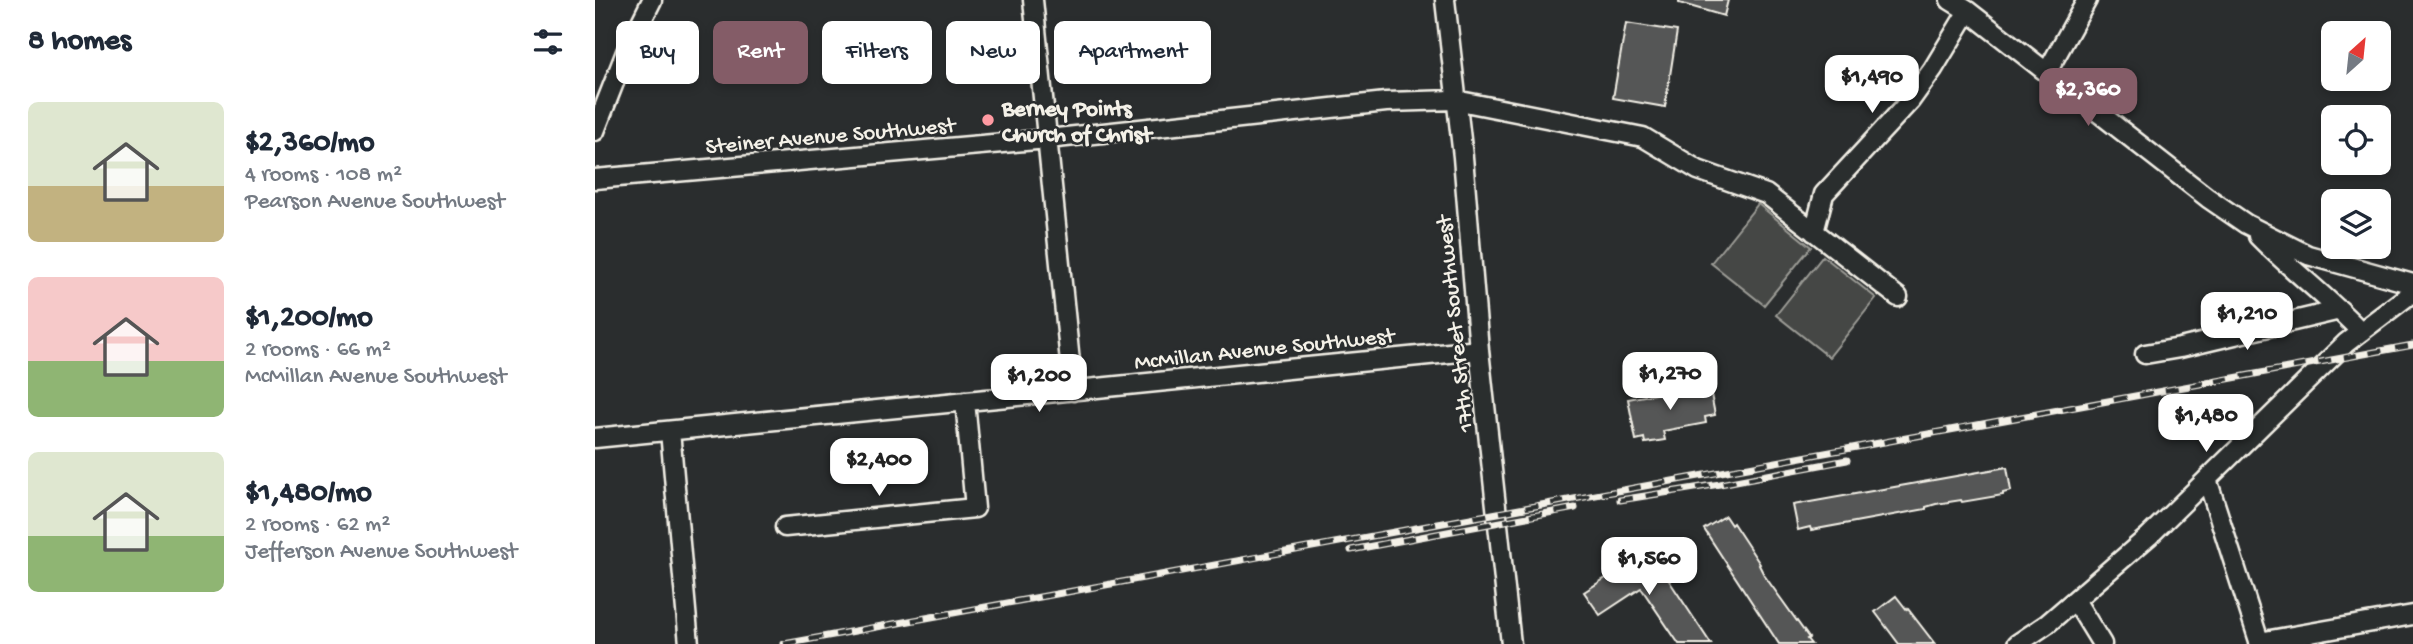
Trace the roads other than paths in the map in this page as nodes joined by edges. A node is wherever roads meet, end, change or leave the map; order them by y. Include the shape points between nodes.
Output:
1 (652, 0) edge
2 (1033, 0) edge
3 (1445, 0) edge
4 (1950, 0) edge
5 (2087, 0) edge
6 (1968, 11) junction
7 (2047, 72) junction
8 (602, 97) edge
9 (1455, 100) junction
10 (595, 131) edge
11 (1048, 139) junction
12 (595, 179) edge
13 (2246, 224) junction
14 (1814, 232) junction
15 (2413, 284) edge
16 (2413, 292) edge
17 (1898, 297) dead end
18 (2340, 310) junction
19 (2361, 332) junction
20 (1479, 350) junction
21 (2145, 354) dead end
22 (1073, 391) junction
23 (965, 401) junction
24 (670, 431) junction
25 (595, 438) edge
26 (2207, 480) junction
27 (785, 527) dead end
28 (2075, 600) junction
29 (2413, 615) edge
30 (684, 643) edge
31 (2259, 643) edge
32 (1511, 644) edge
33 (2017, 644) edge
34 (2102, 644) edge

1 - 8 street
2 - 11 street
3 - 9 street, 17th Street Southwest
4 - 6 street
5 - 7 street
6 - 7 street
6 - 14 street via 1910,101 1824,194
7 - 13 street
8 - 10 street
9 - 11 street, Steiner Avenue Southwest via 1386,102
9 - 14 street, Steiner Avenue Southwest via 1643,137 1698,170 1766,194
9 - 20 street, 17th Street Southwest
11 - 12 street, Steiner Avenue Southwest
11 - 22 street
13 - 15 street via 2308,255
13 - 18 street
14 - 17 street, Steiner Avenue Southwest
16 - 19 street
18 - 19 street
18 - 21 street
19 - 26 street
20 - 22 street, McMillan Avenue Southwest
20 - 32 street, 17th Street Southwest
22 - 23 street, McMillan Avenue Southwest
23 - 24 street, McMillan Avenue Southwest
23 - 27 street via 975,508
24 - 25 street, McMillan Avenue Southwest
24 - 30 street
26 - 28 street
26 - 31 street
28 - 33 street
28 - 34 street
29 - 31 street

